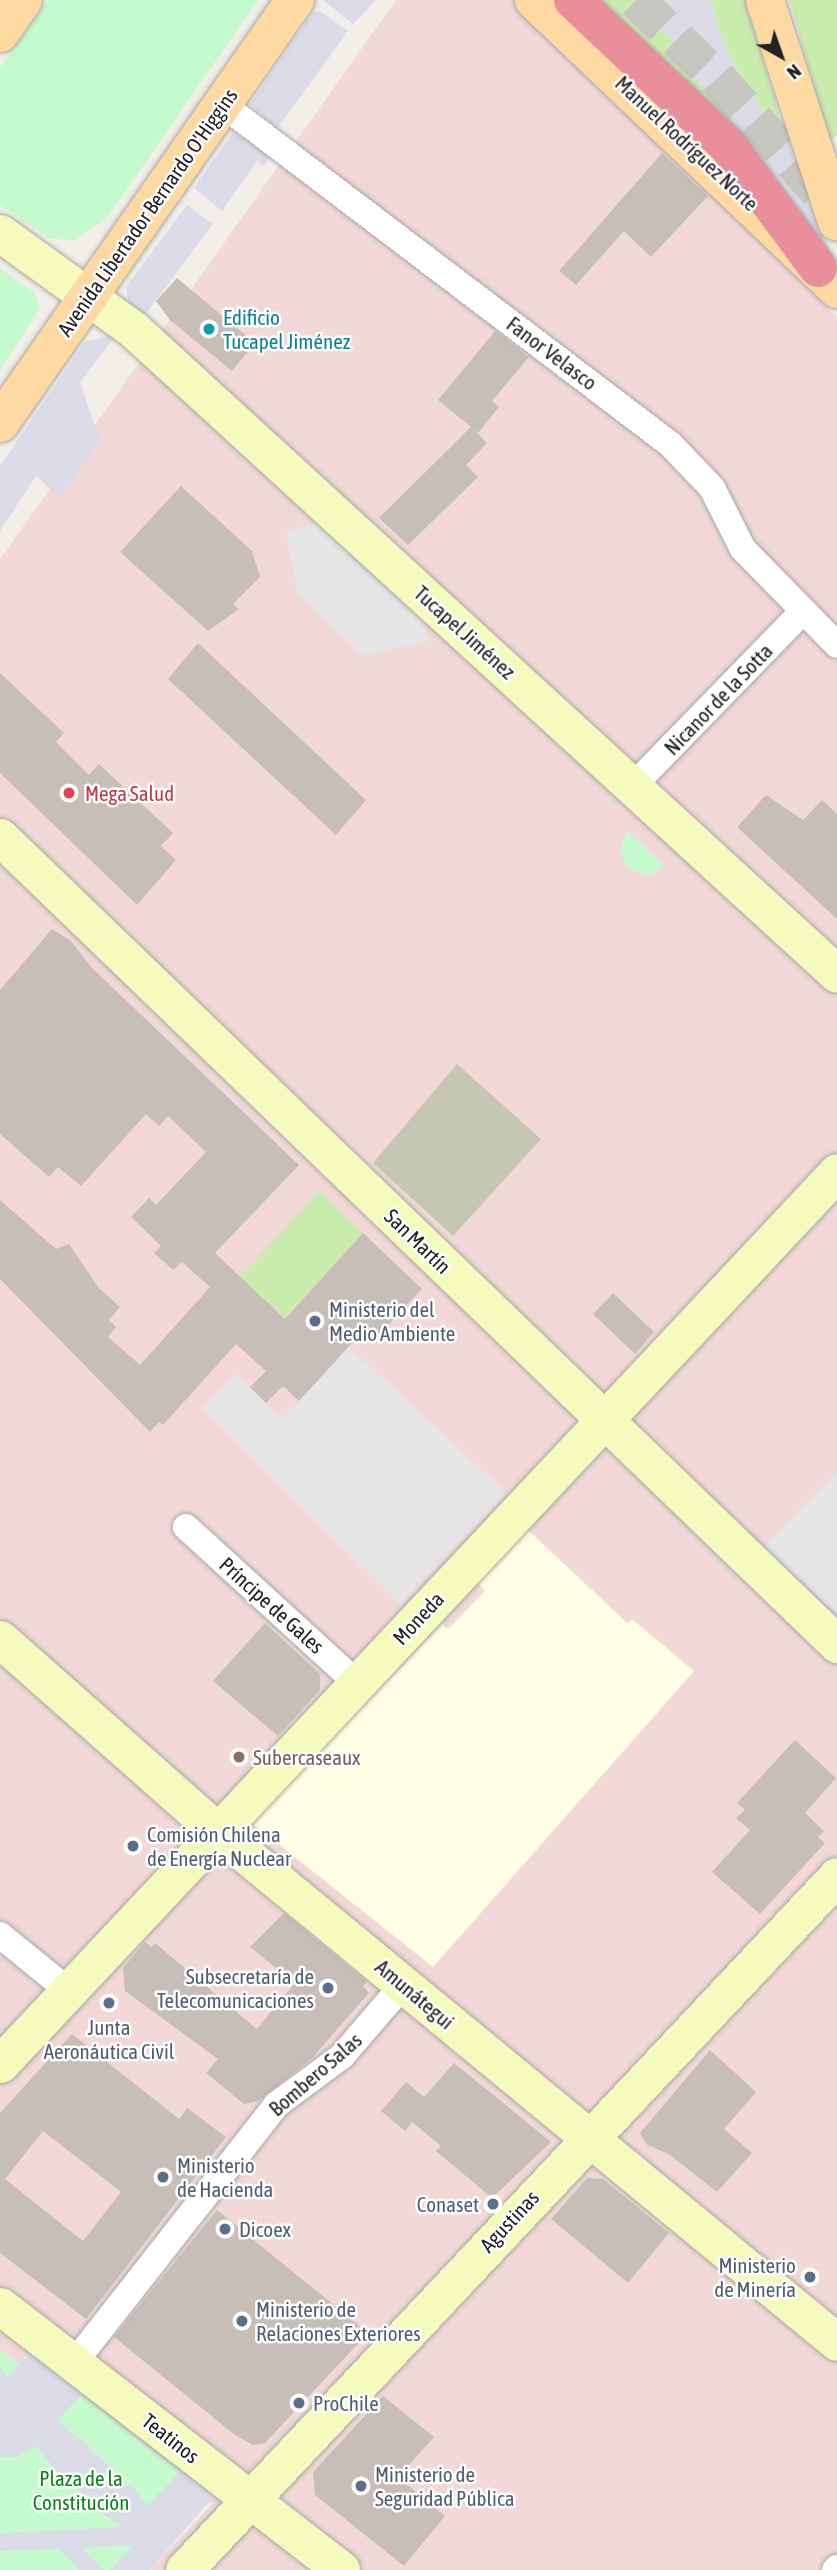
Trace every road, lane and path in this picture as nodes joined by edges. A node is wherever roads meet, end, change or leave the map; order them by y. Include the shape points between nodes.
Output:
1 (23, 0) edge
2 (295, 0) edge
3 (534, 0) edge
4 (573, 0) edge
5 (765, 0) edge
6 (0, 33) edge
7 (222, 104) junction
8 (837, 222) edge
9 (0, 233) edge
10 (827, 278) edge
11 (89, 295) junction
12 (0, 424) edge
13 (802, 612) junction
14 (837, 646) edge
15 (633, 786) junction
16 (0, 837) edge
17 (837, 974) edge
18 (837, 1172) edge
19 (604, 1421) junction
20 (186, 1527) dead end
21 (0, 1639) edge
22 (837, 1644) edge
23 (357, 1683) junction
24 (217, 1832) junction
25 (837, 1876) edge
26 (0, 1935) edge
27 (404, 1984) junction
28 (69, 1991) junction
29 (0, 2064) edge
30 (587, 2137) junction
31 (0, 2306) edge
32 (837, 2342) edge
33 (74, 2363) junction
34 (250, 2499) junction
35 (184, 2570) edge
36 (341, 2570) edge

1 - 6 main road
2 - 7 main road, Avenida Libertador Bernardo O'Higgins
3 - 10 main road, Manuel Rodríguez Norte
4 - 10 highway via 727,145
5 - 8 main road via 811,155
7 - 11 main road, Avenida Libertador Bernardo O'Higgins
7 - 13 street, Fanor Velasco via 670,444 712,488 743,549
9 - 11 street, Tucapel Jiménez
11 - 12 main road, Avenida Libertador Bernardo O'Higgins
11 - 15 street, Tucapel Jiménez via 134,330
13 - 14 street, Fanor Velasco
13 - 15 street, Nicanor de la Sotta
15 - 17 street, Tucapel Jiménez
16 - 19 street, San Martín
18 - 19 street, Moneda
19 - 22 street, San Martín
19 - 23 street, Moneda
20 - 23 street, Príncipe de Gales
21 - 24 street, Amunátegui
23 - 24 street, Moneda
24 - 27 street, Amunátegui
24 - 28 street, Moneda
25 - 30 street, Agustinas
26 - 28 street
27 - 30 street, Amunátegui
27 - 33 street, Bombero Salas via 342,2056 276,2105
28 - 29 street, Moneda
30 - 32 street, Amunátegui
30 - 34 street, Agustinas
31 - 33 street, Teatinos
33 - 34 street, Teatinos
34 - 35 street, Agustinas
34 - 36 street, Teatinos

